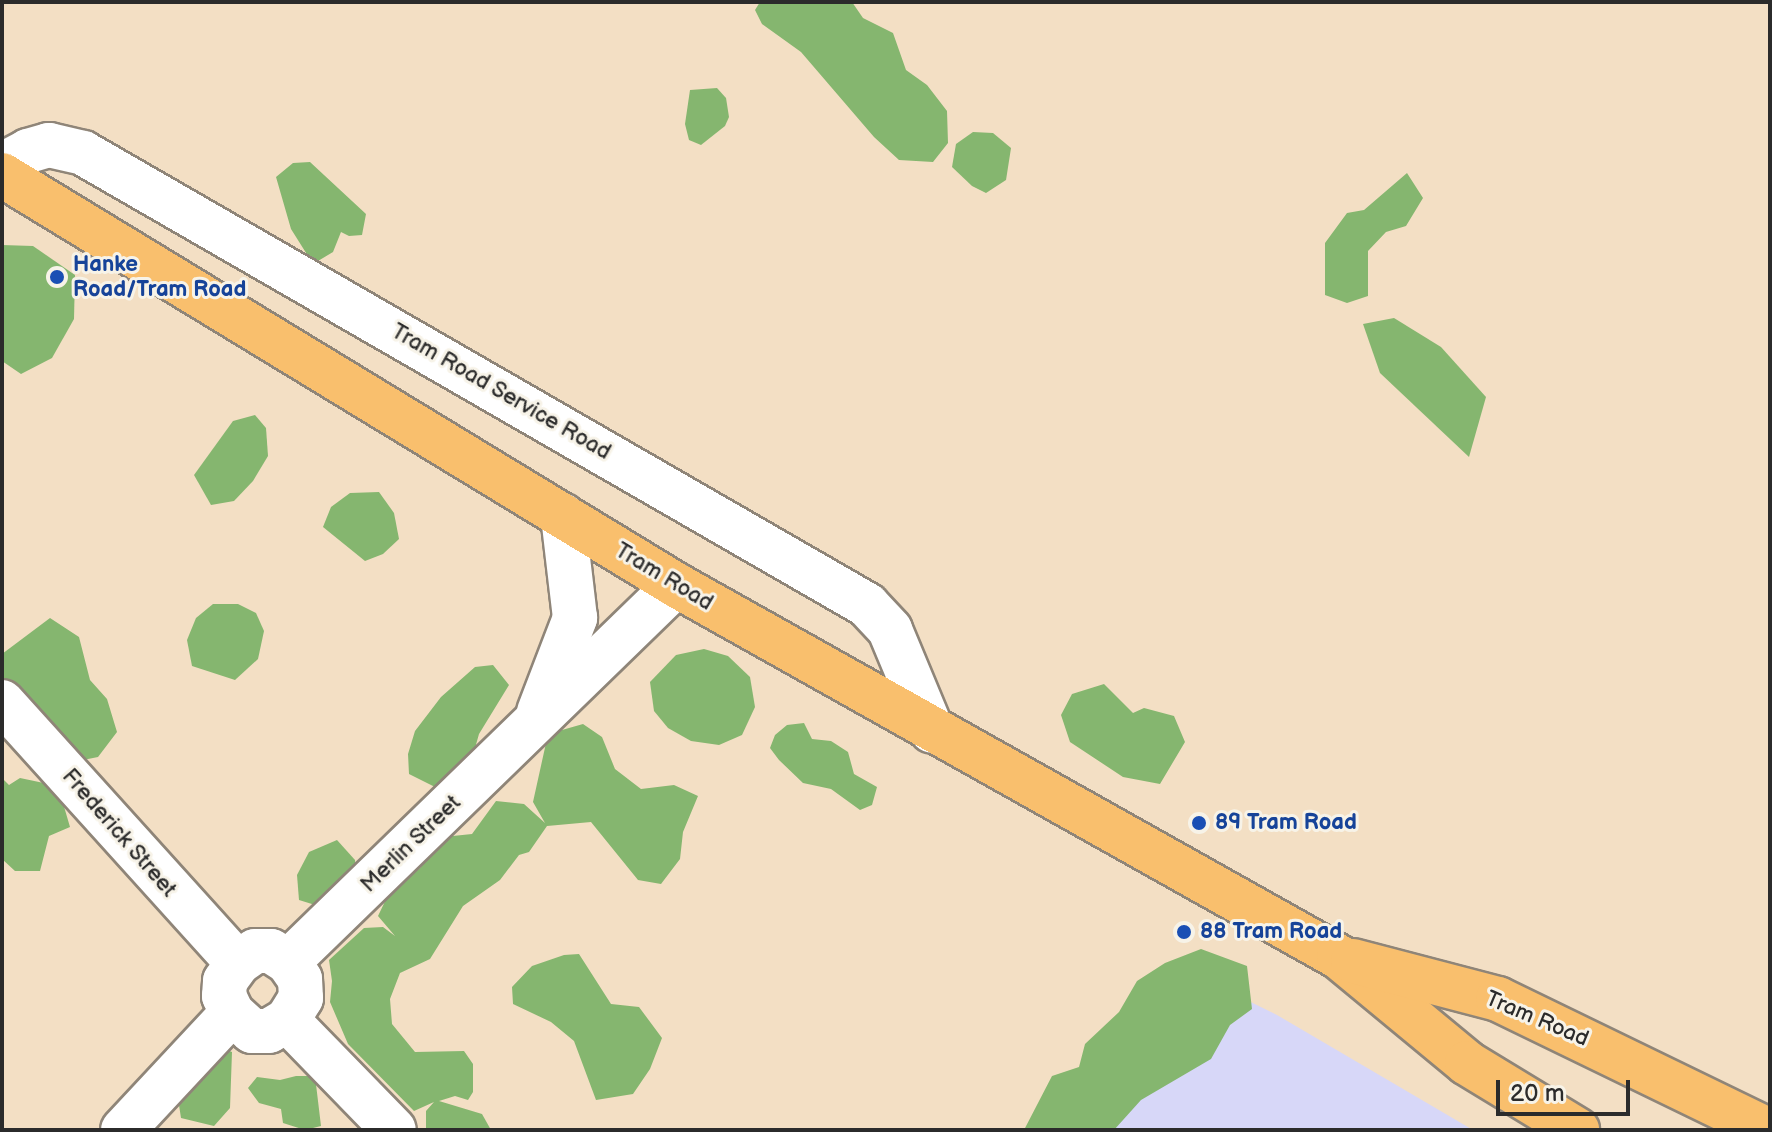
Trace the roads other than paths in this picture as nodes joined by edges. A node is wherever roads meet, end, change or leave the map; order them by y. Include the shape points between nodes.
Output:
1 (2, 165) edge
2 (2, 175) edge
3 (563, 516) junction
4 (676, 585) junction
5 (2, 702) edge
6 (533, 726) junction
7 (932, 731) junction
8 (1339, 957) junction
9 (288, 962) junction
10 (238, 963) junction
11 (232, 1013) junction
12 (287, 1020) junction
13 (123, 1130) edge
14 (394, 1130) edge
15 (1577, 1130) edge
16 (1768, 1130) edge

1 - 7 street, Tram Road Service Road via 49,145 83,153 867,605 890,630
2 - 3 main road, Tram Road
3 - 4 main road, Tram Road
3 - 6 street, Merlin Street via 575,618
4 - 6 street, Merlin Street
4 - 7 main road, Tram Road
5 - 10 street, Frederick Street
6 - 9 street, Merlin Street
7 - 8 main road, Tram Road
8 - 15 main road, Tram Road via 1467,1063
8 - 16 main road, Tram Road via 1498,999
9 - 10 street via 271,951 255,951
9 - 12 street via 300,979 301,998
10 - 11 street via 225,981 224,996
11 - 12 street via 252,1031 269,1031
11 - 13 street
12 - 14 street

